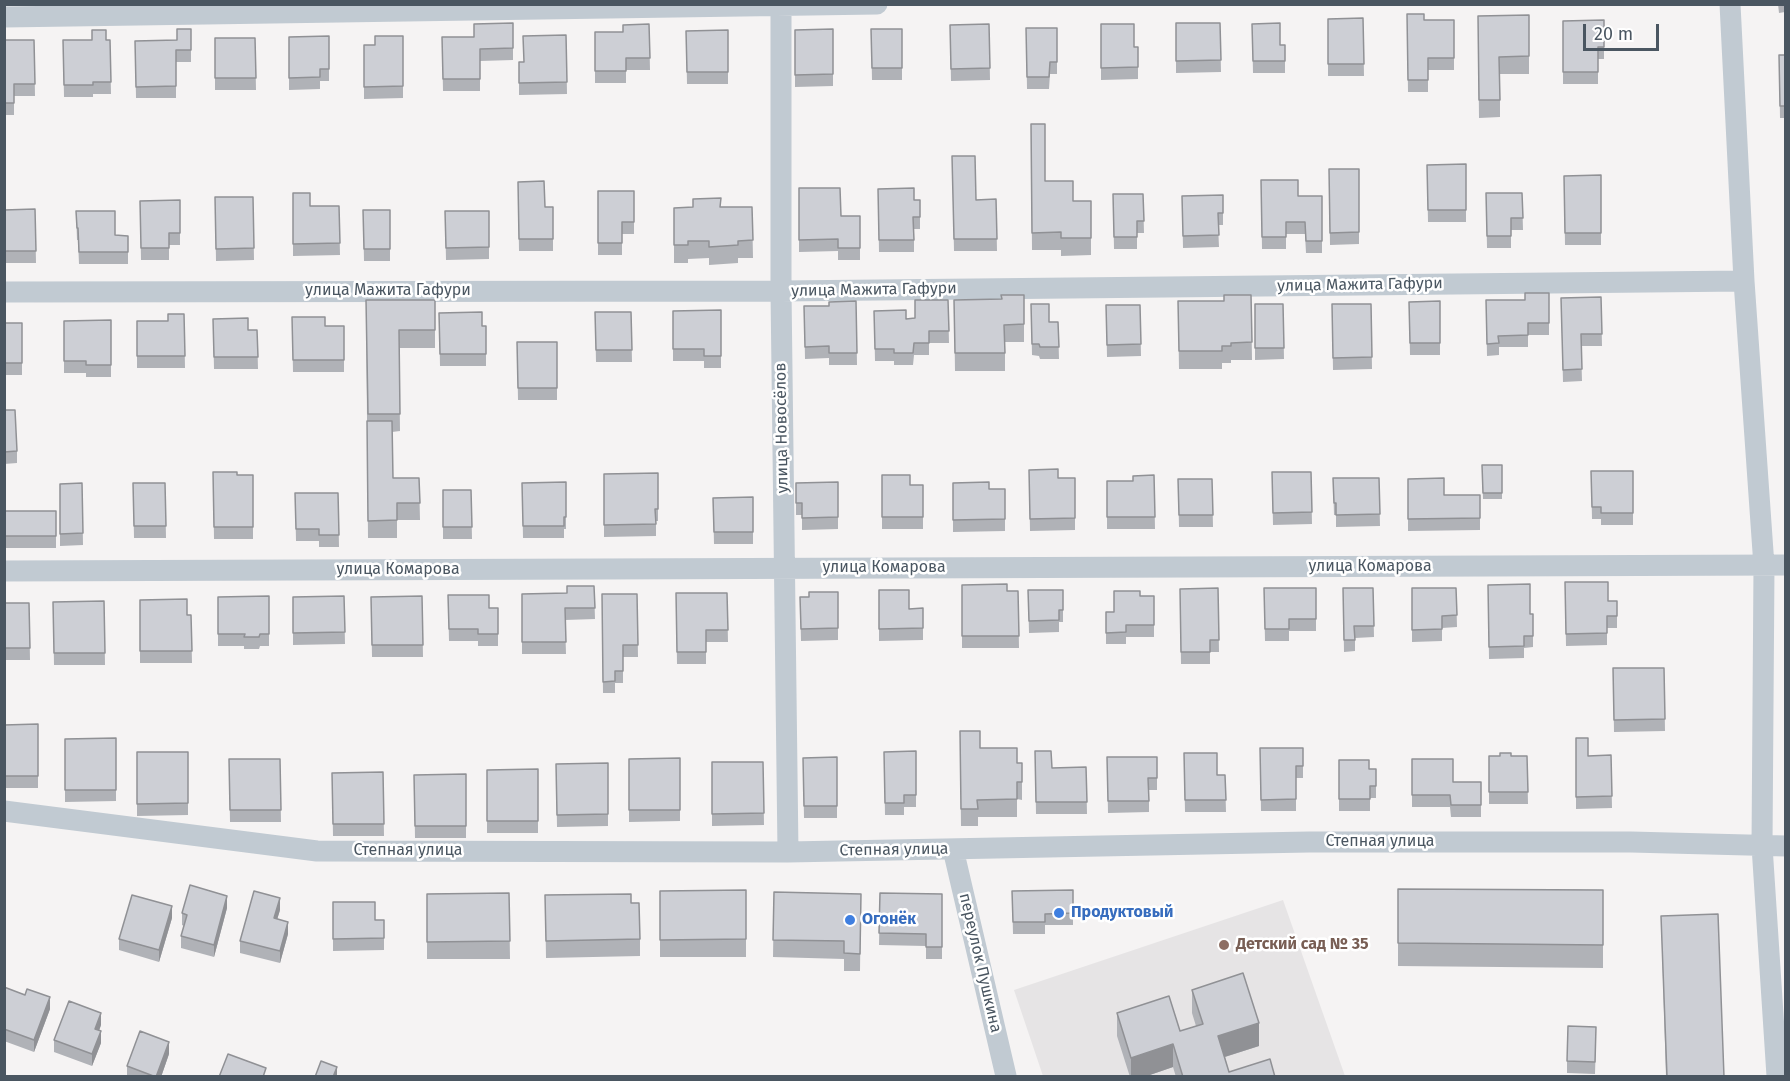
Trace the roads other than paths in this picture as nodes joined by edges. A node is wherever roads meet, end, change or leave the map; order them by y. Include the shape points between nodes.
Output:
1 (877, 4) edge
2 (1730, 4) edge
3 (781, 5) edge
4 (4, 17) edge
5 (1744, 281) junction
6 (781, 291) junction
7 (4, 292) edge
8 (1775, 566) edge
9 (784, 569) junction
10 (4, 571) edge
11 (4, 811) edge
12 (1762, 846) junction
13 (1785, 846) edge
14 (953, 849) junction
15 (788, 852) junction
16 (1006, 1077) edge
17 (1777, 1077) edge

1 - 3 street
2 - 5 street
3 - 4 street
3 - 6 street, улица Новосёлов
5 - 6 street, улица Мажита Гафури
5 - 8 street
6 - 7 street, улица Мажита Гафури
6 - 9 street, улица Новосёлов
8 - 9 street, улица Комарова
8 - 12 street
9 - 10 street, улица Комарова
9 - 15 street, улица Новосёлов
11 - 15 street, Степная улица via 317,851
12 - 13 street, Степная улица
12 - 14 street, Степная улица via 1309,842
12 - 17 street
14 - 15 street, Степная улица
14 - 16 street, переулок Пушкина

